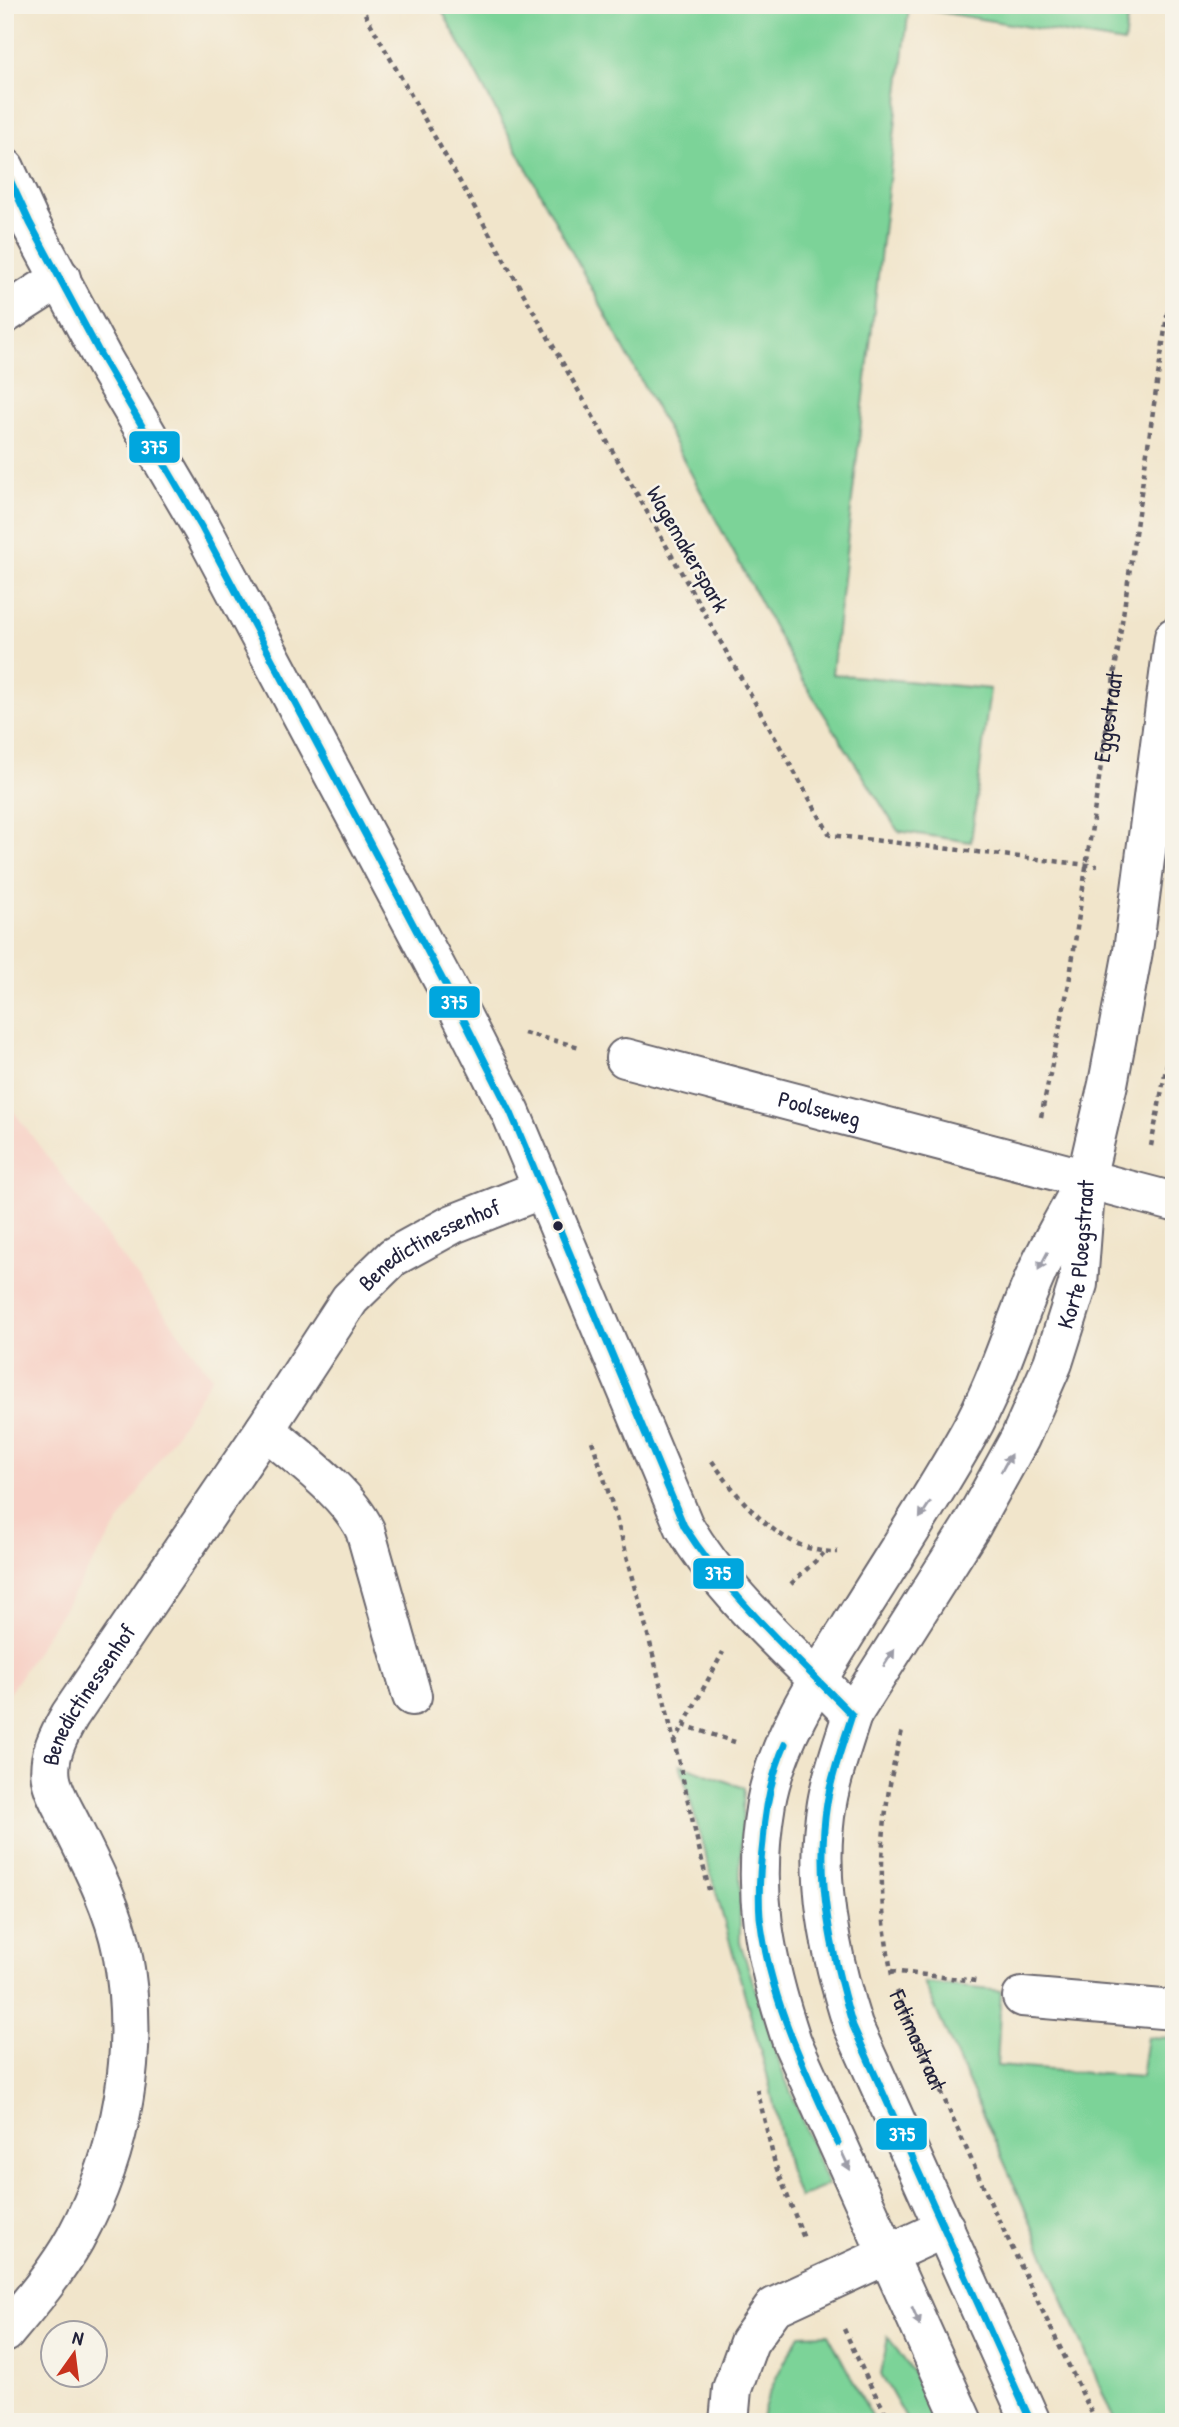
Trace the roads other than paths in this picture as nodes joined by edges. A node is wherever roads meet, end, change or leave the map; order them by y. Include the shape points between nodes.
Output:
1 (5, 168) edge
2 (61, 278) junction
3 (5, 314) edge
4 (1174, 637) edge
5 (625, 1058) road end
6 (1086, 1179) junction
7 (542, 1189) junction
8 (1158, 1198) edge
9 (265, 1429) junction
10 (818, 1679) junction
11 (412, 1696) dead end
12 (852, 1715) junction
13 (1022, 1997) road end
14 (1174, 2010) edge
15 (945, 2228) junction
16 (889, 2253) junction
17 (5, 2333) edge
18 (729, 2422) edge
19 (963, 2422) edge
20 (1031, 2422) edge

1 - 2 street
2 - 3 street
2 - 7 street via 202,528 463,1018 511,1113
4 - 6 street via 1133,951
5 - 6 street, Poolseweg
6 - 8 street, Poolseweg
6 -> 10 street, Korte Ploegstraat via 1037,1272 981,1413
12 -> 6 street, Korte Ploegstraat via 971,1527 1037,1400 1078,1284
7 - 9 street, Benedictinessenhof via 453,1224 393,1257 351,1299
7 - 10 street via 684,1527 709,1566
9 - 11 street via 358,1515
9 - 17 street, Benedictinessenhof via 70,1714 50,1760 51,1782 99,1881 122,1950 130,2063 124,2108 104,2175 75,2239 43,2288
10 - 12 street
10 -> 16 street, Korte Ploegstraat via 779,1757 766,1803 759,1881 761,1915 767,1957 792,2042
12 - 15 street, Korte Ploegstraat via 832,1776 824,1828 831,1949 853,2026
13 - 14 street
15 - 16 street
15 - 20 street
16 - 18 street via 774,2307 749,2342 732,2389
16 -> 19 street

